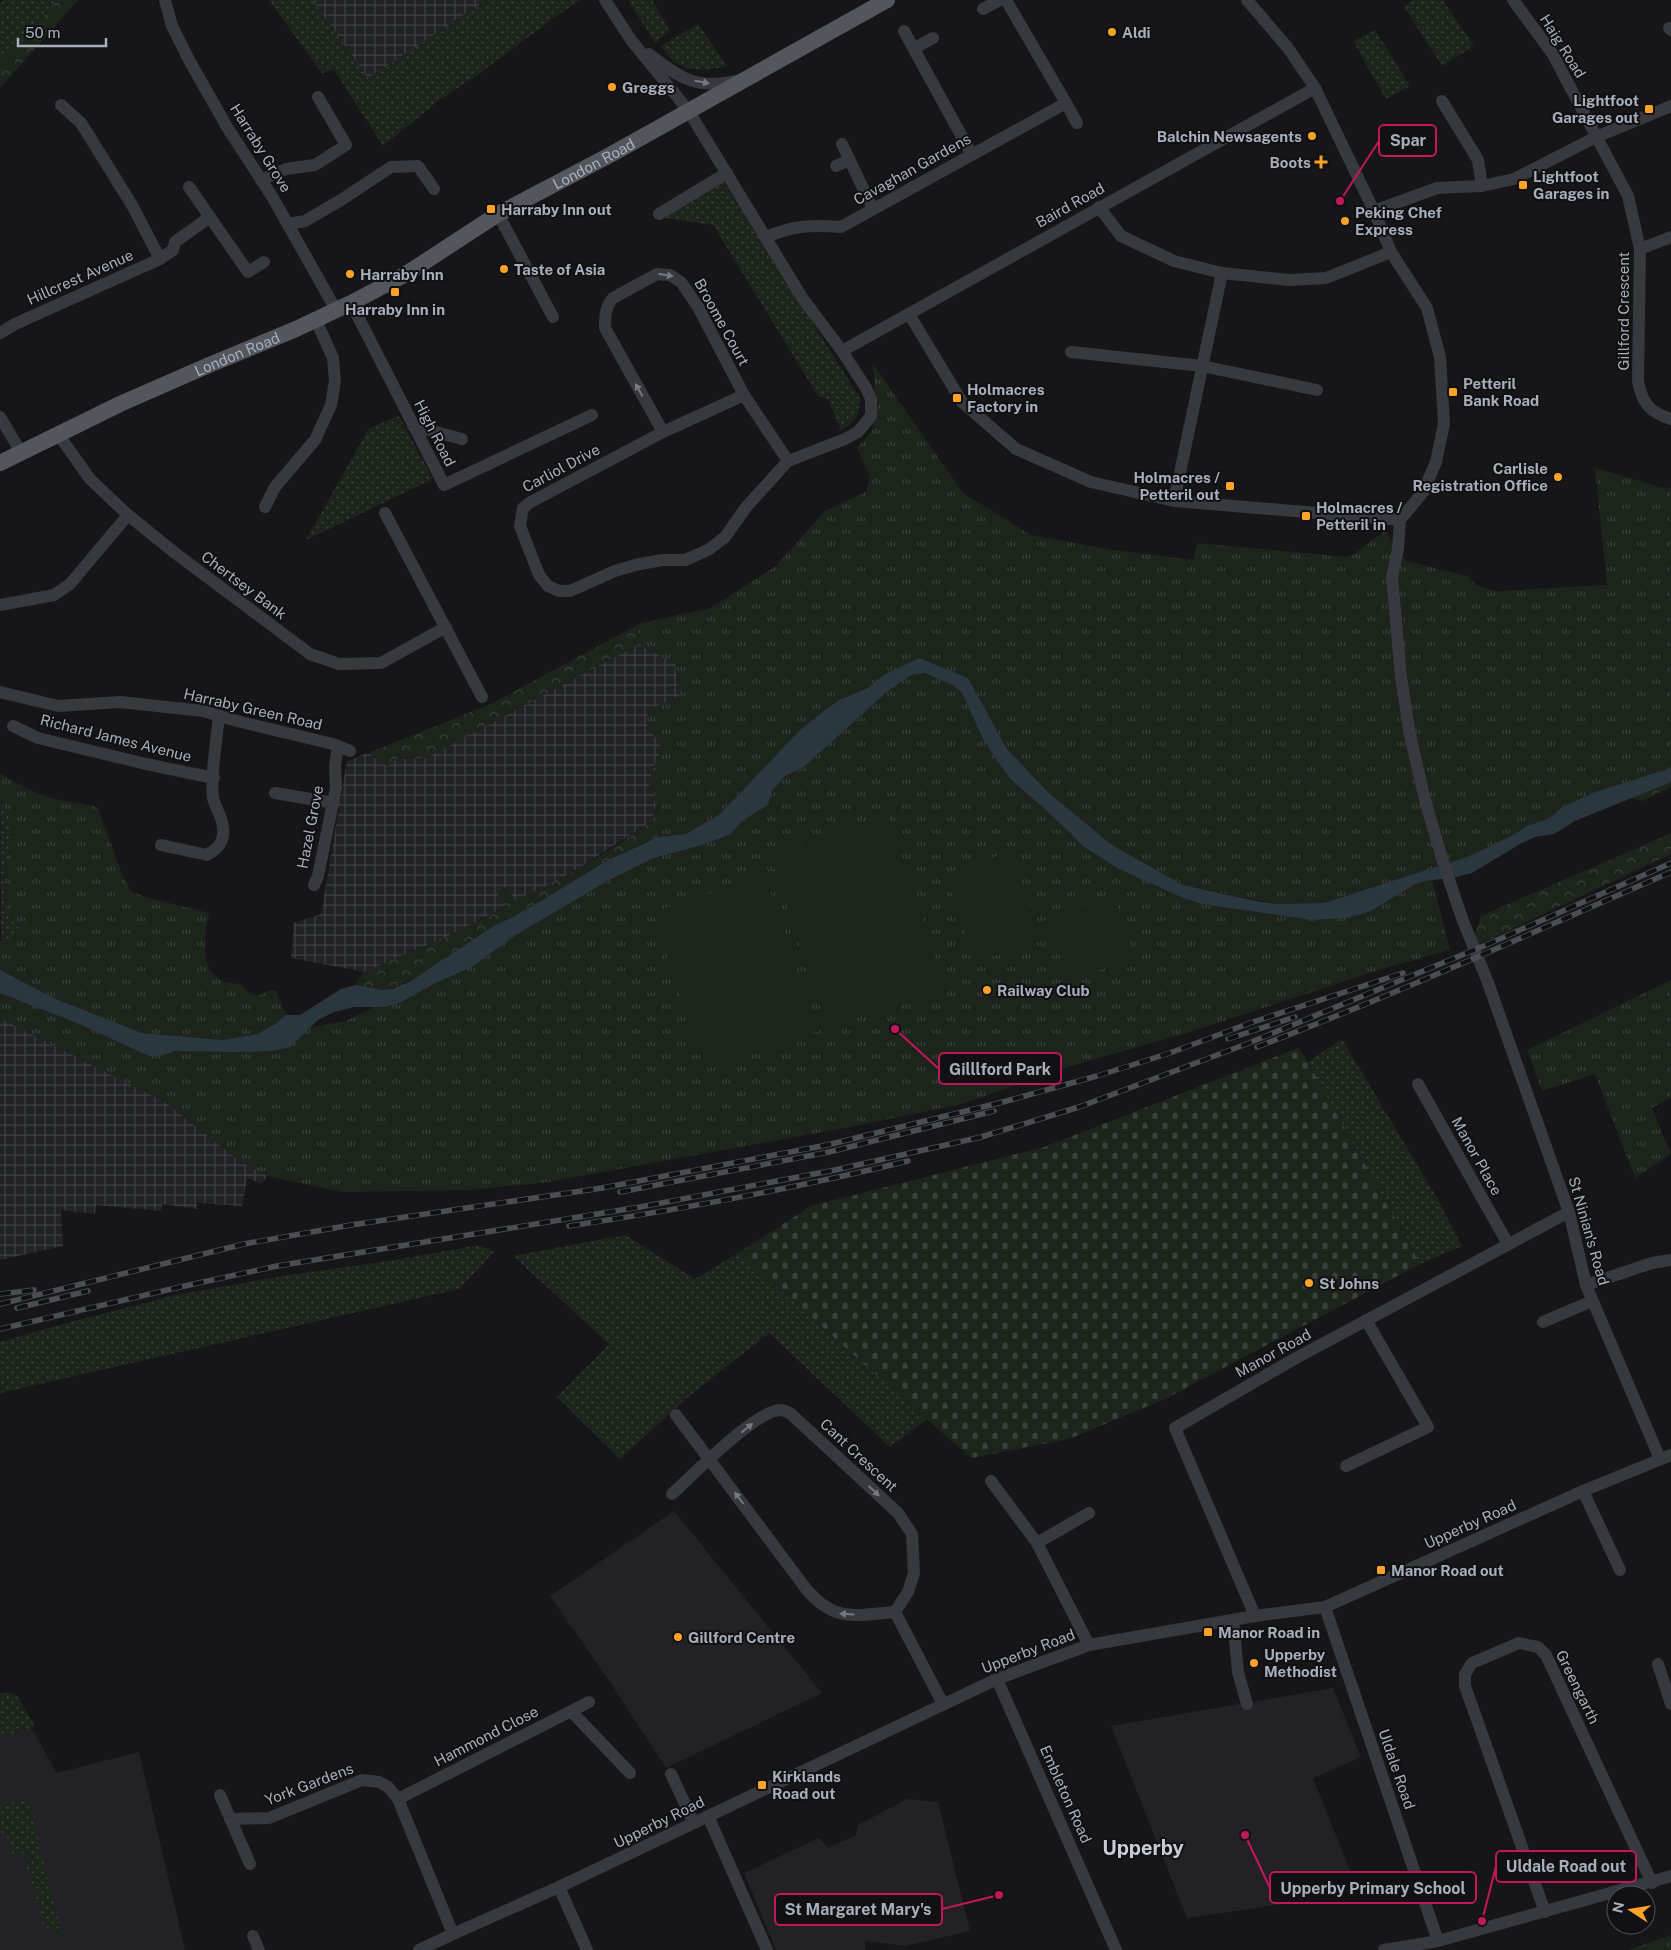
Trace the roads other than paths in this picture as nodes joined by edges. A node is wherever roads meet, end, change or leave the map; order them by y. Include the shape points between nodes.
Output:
1 (165, 0) edge
2 (604, 0) edge
3 (887, 0) edge
4 (1000, 0) edge
5 (1006, 0) edge
6 (1247, 0) edge
7 (1513, 0) edge
8 (983, 9) dead end
9 (904, 31) dead end
10 (933, 38) dead end
11 (631, 40) junction
12 (915, 48) junction
13 (747, 78) junction
14 (1315, 88) junction
15 (318, 96) dead end
16 (1442, 101) dead end
17 (1066, 103) junction
18 (61, 105) dead end
19 (1671, 106) edge
20 (688, 110) junction
21 (1077, 123) dead end
22 (1596, 137) junction
23 (842, 144) dead end
24 (972, 155) junction
25 (849, 160) junction
26 (836, 166) dead end
27 (727, 173) junction
28 (261, 180) junction
29 (189, 186) dead end
30 (1482, 186) junction
31 (434, 189) dead end
32 (1099, 207) junction
33 (873, 209) junction
34 (1374, 211) junction
35 (498, 214) junction
36 (659, 214) dead end
37 (210, 217) junction
38 (288, 224) junction
39 (766, 237) junction
40 (1671, 237) edge
41 (1640, 249) junction
42 (1391, 252) junction
43 (160, 259) junction
44 (264, 262) dead end
45 (1222, 273) junction
46 (344, 307) junction
47 (909, 314) junction
48 (553, 317) dead end
49 (316, 320) junction
50 (0, 333) edge
51 (842, 351) junction
52 (1072, 352) dead end
53 (1202, 366) junction
54 (1317, 390) dead end
55 (744, 395) junction
56 (592, 415) dead end
57 (0, 416) edge
58 (1671, 419) edge
59 (413, 426) junction
60 (663, 432) junction
61 (58, 434) junction
62 (462, 439) dead end
63 (20, 452) junction
64 (788, 461) junction
65 (0, 463) edge
66 (1174, 501) junction
67 (265, 507) dead end
68 (384, 513) dead end
69 (128, 515) junction
70 (1400, 520) junction
71 (0, 604) edge
72 (446, 627) junction
73 (0, 692) edge
74 (482, 697) dead end
75 (219, 716) junction
76 (13, 726) dead end
77 (344, 748) joint
78 (214, 778) junction
79 (275, 793) dead end
80 (334, 804) junction
81 (161, 845) dead end
82 (314, 885) dead end
83 (1418, 1084) dead end
84 (1570, 1212) junction
85 (1508, 1244) junction
86 (1671, 1260) edge
87 (1586, 1285) junction
88 (1592, 1301) junction
89 (1366, 1320) junction
90 (1543, 1322) dead end
91 (676, 1415) dead end
92 (1665, 1457) edge
93 (710, 1459) junction
94 (1346, 1466) dead end
95 (991, 1481) dead end
96 (1583, 1491) junction
97 (672, 1494) dead end
98 (1089, 1513) dead end
99 (1037, 1543) junction
100 (1620, 1570) dead end
101 (1325, 1607) junction
102 (895, 1612) junction
103 (1255, 1616) junction
104 (1232, 1620) junction
105 (1089, 1645) junction
106 (1658, 1664) dead end
107 (998, 1679) junction
108 (589, 1702) dead end
109 (943, 1704) junction
110 (1247, 1704) dead end
111 (1671, 1704) edge
112 (571, 1711) junction
113 (630, 1773) dead end
114 (671, 1774) dead end
115 (220, 1795) dead end
116 (398, 1799) junction
117 (708, 1816) junction
118 (230, 1819) junction
119 (694, 1823) junction
120 (250, 1864) dead end
121 (1671, 1876) edge
122 (1652, 1883) junction
123 (559, 1887) junction
124 (1545, 1912) junction
125 (453, 1934) junction
126 (253, 1936) dead end
127 (1438, 1941) junction
128 (259, 1950) edge
129 (420, 1950) edge
130 (587, 1950) edge
131 (767, 1950) edge
132 (1116, 1950) edge
133 (1384, 1950) edge

1 - 28 street, Harraby Grove via 172,26 189,60
2 - 11 street
3 - 13 main road, London Road
4 - 8 street
5 - 17 street
6 - 14 street via 1288,48
7 - 22 street, Haig Road via 1552,53
9 - 12 street
10 - 12 street
11 -> 13 street via 684,79 721,84
11 - 20 street, Carliol Drive
12 - 24 street
13 - 20 main road, London Road
14 - 32 street, Baird Road
14 - 34 street
15 - 28 street via 346,145 315,165 286,169
16 - 30 street via 1478,160
17 - 21 street
17 - 24 street, Cavaghan Gardens
18 - 43 street via 81,123 132,205
19 - 22 street
20 - 27 street, Carliol Drive
20 - 35 main road, London Road
22 - 30 street via 1514,179
22 - 41 street, Gillford Crescent via 1628,196
23 - 25 street
24 - 33 street, Cavaghan Gardens
25 - 26 street
25 - 33 street
27 - 36 street
27 - 39 street, Carliol Drive
28 - 38 street, Harraby Grove
29 - 37 street
30 - 34 street via 1437,188
31 - 38 street via 418,166 391,167 342,200 305,220
32 - 45 street via 1121,236 1174,261
32 - 47 street, Baird Road
33 - 39 street, Cavaghan Gardens via 842,227 808,225 784,229
34 - 42 street
35 - 46 main road, London Road via 406,274
35 - 48 street
37 - 43 street, Hillcrest Avenue via 175,242 173,250
37 - 44 street via 248,272
38 - 46 street, Harraby Grove
39 - 51 street, Carliol Drive via 803,299
40 - 41 street
41 - 58 street, Gillford Crescent via 1638,380 1641,397 1660,416
42 - 45 street via 1326,278 1289,280
42 - 70 street via 1426,308 1440,358 1444,424 1436,462 1423,492
43 - 50 street, Hillcrest Avenue
45 - 53 street
46 - 49 main road, London Road
46 - 59 street, High Road
47 - 51 street, Baird Road
47 - 66 street via 962,402 1016,449 1090,482
49 - 61 main road, London Road
49 - 67 street via 333,358 335,381 331,405 315,440 275,487
51 - 64 street, Carliol Drive via 871,399 871,416 858,432
52 - 53 street
53 - 54 street
53 - 66 street
55 - 60 street, Carliol Drive
60 -> 55 street, Broome Court via 605,328 607,309 613,298 657,274 670,275 682,282
55 - 64 street
56 - 59 street, High Road via 444,485
57 - 63 street
59 - 62 street
60 - 64 street, Carliol Drive via 523,508 520,526 548,586 570,591 614,571 662,560 685,560 708,550 725,537 747,506
61 - 63 main road, London Road
61 - 69 street, Chertsey Bank via 90,479
63 - 65 main road, London Road
66 - 70 street
68 - 72 street
69 - 71 street via 70,584 54,595
69 - 72 street, Chertsey Bank via 281,633 321,659 340,664 381,663
70 - 84 street, St Ninian's Road via 1392,577 1401,677 1423,791 1463,921
72 - 74 street
73 - 75 street, Harraby Green Road via 58,706 132,703 203,711
75 - 77 street, Harraby Green Road
75 - 78 street
76 - 78 street, Richard James Avenue via 38,738
77 - 80 street, Hazel Grove via 335,766
78 - 81 street via 213,798 223,834 218,848 207,855
79 - 80 street
80 - 82 street, Hazel Grove
83 - 85 street, Manor Place
84 - 85 street, Manor Road
84 - 87 street, St Ninian's Road
85 - 89 street, Manor Road
86 - 87 street
87 - 88 street, St Ninian's Road
88 - 90 street
88 - 92 street, St Ninian's Road
89 - 94 street via 1428,1427
89 - 103 street, Manor Road via 1175,1428
91 - 93 street
92 - 96 street, Upperby Road
93 - 97 street, Cant Crescent
102 -> 93 street via 839,1614 819,1604
93 -> 102 street, Cant Crescent via 758,1419 780,1410 791,1414 898,1513 912,1534 914,1573 908,1592
95 - 99 street
96 - 100 street
96 - 101 street, Upperby Road
98 - 99 street
99 - 105 street
101 - 103 street, Upperby Road
101 - 127 street, Uldale Road
102 - 109 street
103 - 104 street, Upperby Road
104 - 105 street, Upperby Road
104 - 110 street via 1238,1672
105 - 107 street, Upperby Road
106 - 111 street
107 - 109 street, Upperby Road
107 - 132 street, Embleton Road
108 - 112 street, Hammond Close
109 - 117 street, Upperby Road
112 - 113 street
112 - 116 street, Hammond Close
114 - 119 street
115 - 118 street
116 - 118 street, York Gardens via 380,1782 362,1780 269,1818
116 - 125 street, York Gardens
117 - 119 street, Upperby Road
117 - 131 street
118 - 120 street
119 - 123 street, Upperby Road
121 - 122 street
122 - 124 street
122 - 124 street, Greengarth via 1546,1655 1538,1647 1519,1644 1472,1663 1465,1674 1466,1686
123 - 125 street, Upperby Road
123 - 130 street
124 - 127 street
125 - 129 street, Upperby Road
126 - 128 street
127 - 133 street

